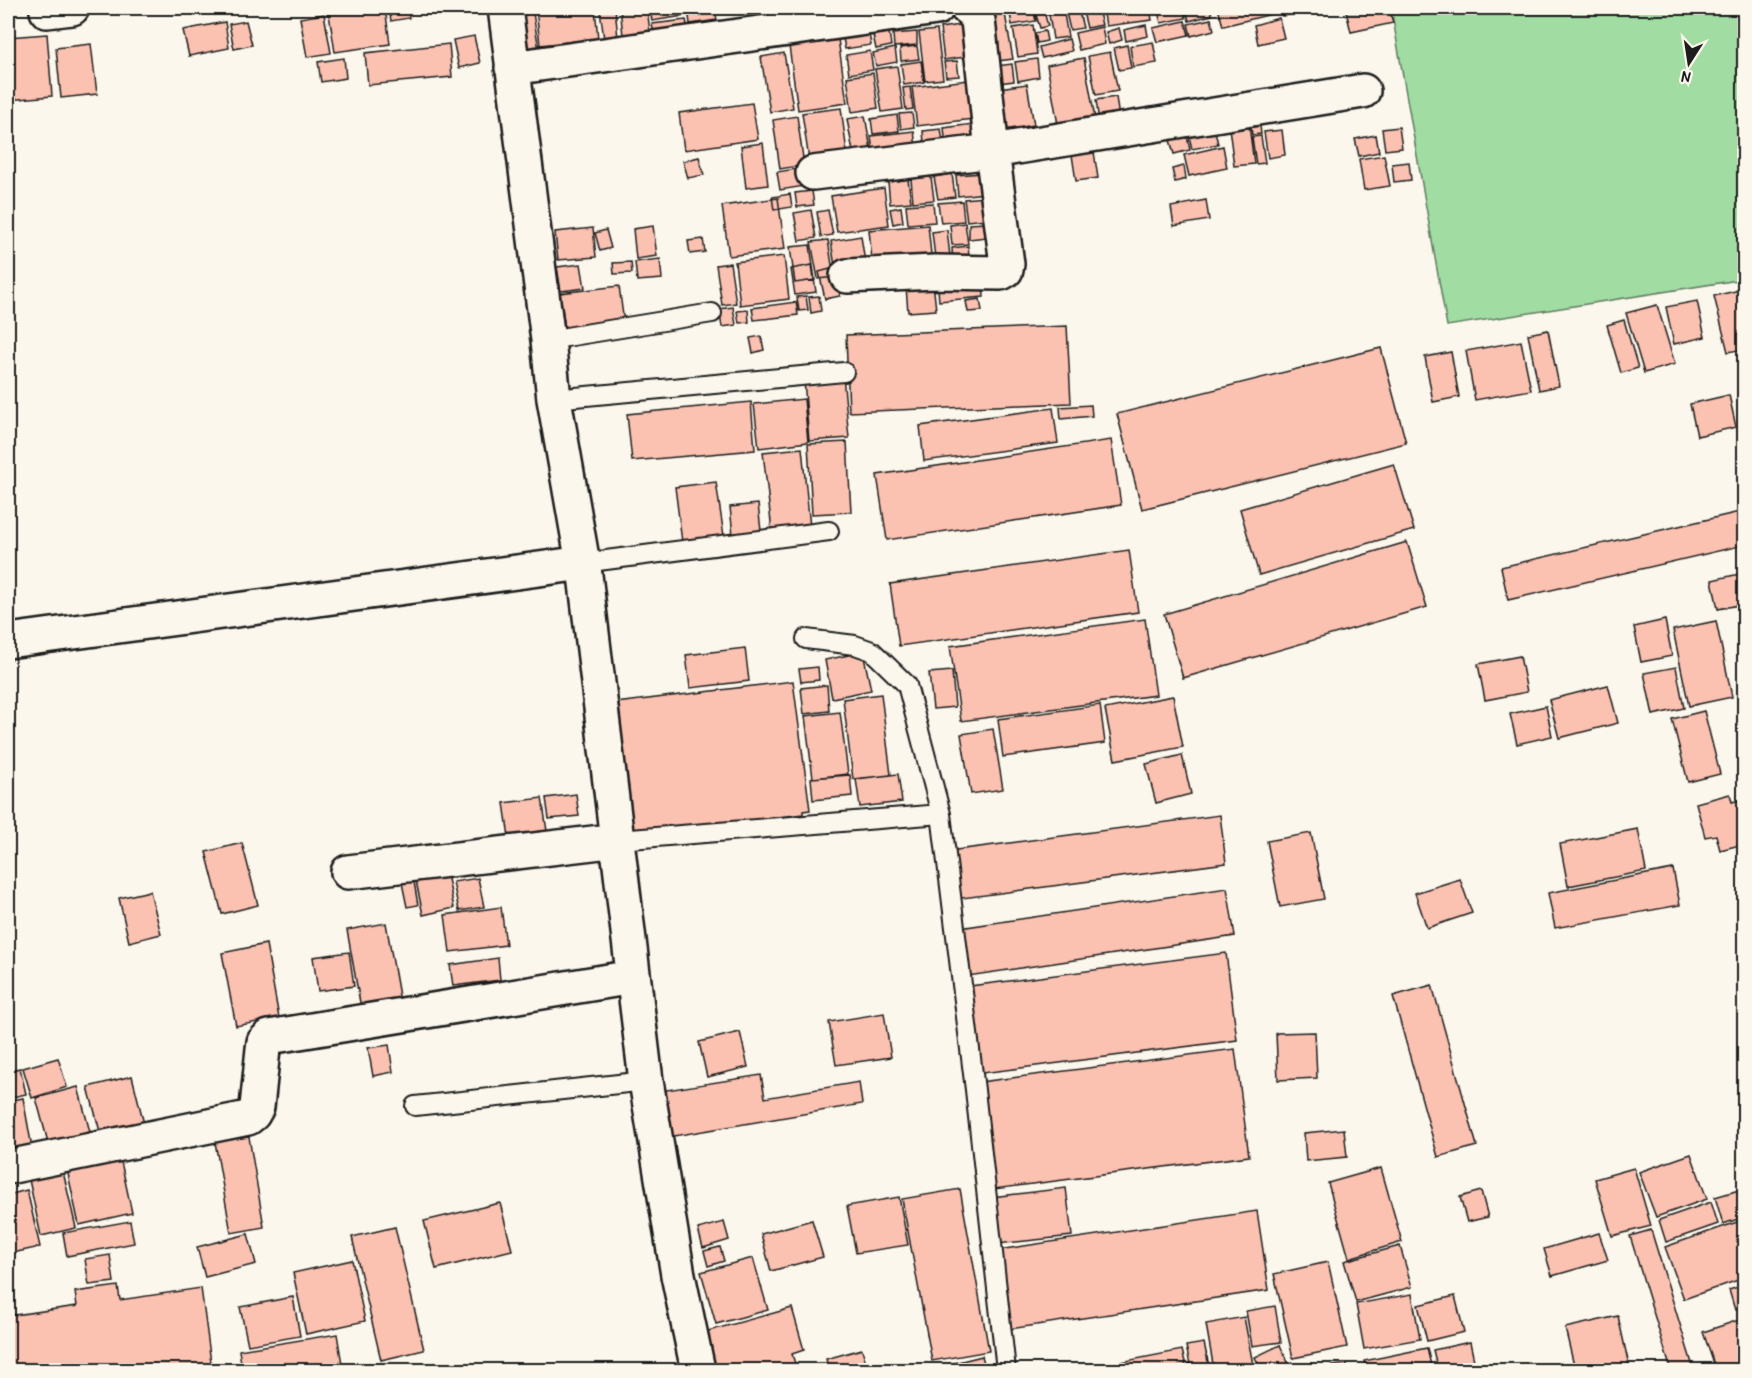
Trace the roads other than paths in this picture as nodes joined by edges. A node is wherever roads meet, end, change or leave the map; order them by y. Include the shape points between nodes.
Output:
1 (505, 8) edge
2 (937, 8) edge
3 (967, 8) edge
4 (513, 68) junction
5 (1363, 91) dead end
6 (992, 151) junction
7 (813, 174) dead end
8 (847, 276) dead end
9 (712, 313) dead end
10 (548, 340) junction
11 (844, 372) dead end
12 (554, 399) junction
13 (829, 531) dead end
14 (583, 563) junction
15 (806, 639) dead end
16 (8, 641) edge
17 (941, 814) junction
18 (618, 840) junction
19 (348, 872) dead end
20 (633, 977) junction
21 (646, 1081) junction
22 (415, 1106) dead end
23 (8, 1167) edge
24 (698, 1371) edge
25 (1006, 1371) edge

1 - 4 street
2 - 4 street
3 - 6 street via 978,20
4 - 10 street
5 - 6 street
6 - 7 street
6 - 8 street via 1006,270
9 - 10 lane
10 - 12 street
11 - 12 lane
12 - 14 street
13 - 14 lane
14 - 16 street
14 - 18 street
15 - 17 lane via 872,651 908,685
17 - 18 lane
17 - 25 lane
18 - 19 street
18 - 20 street
20 - 21 street
20 - 23 street via 269,1037 264,1042 257,1107 248,1118
21 - 22 lane
21 - 24 street

